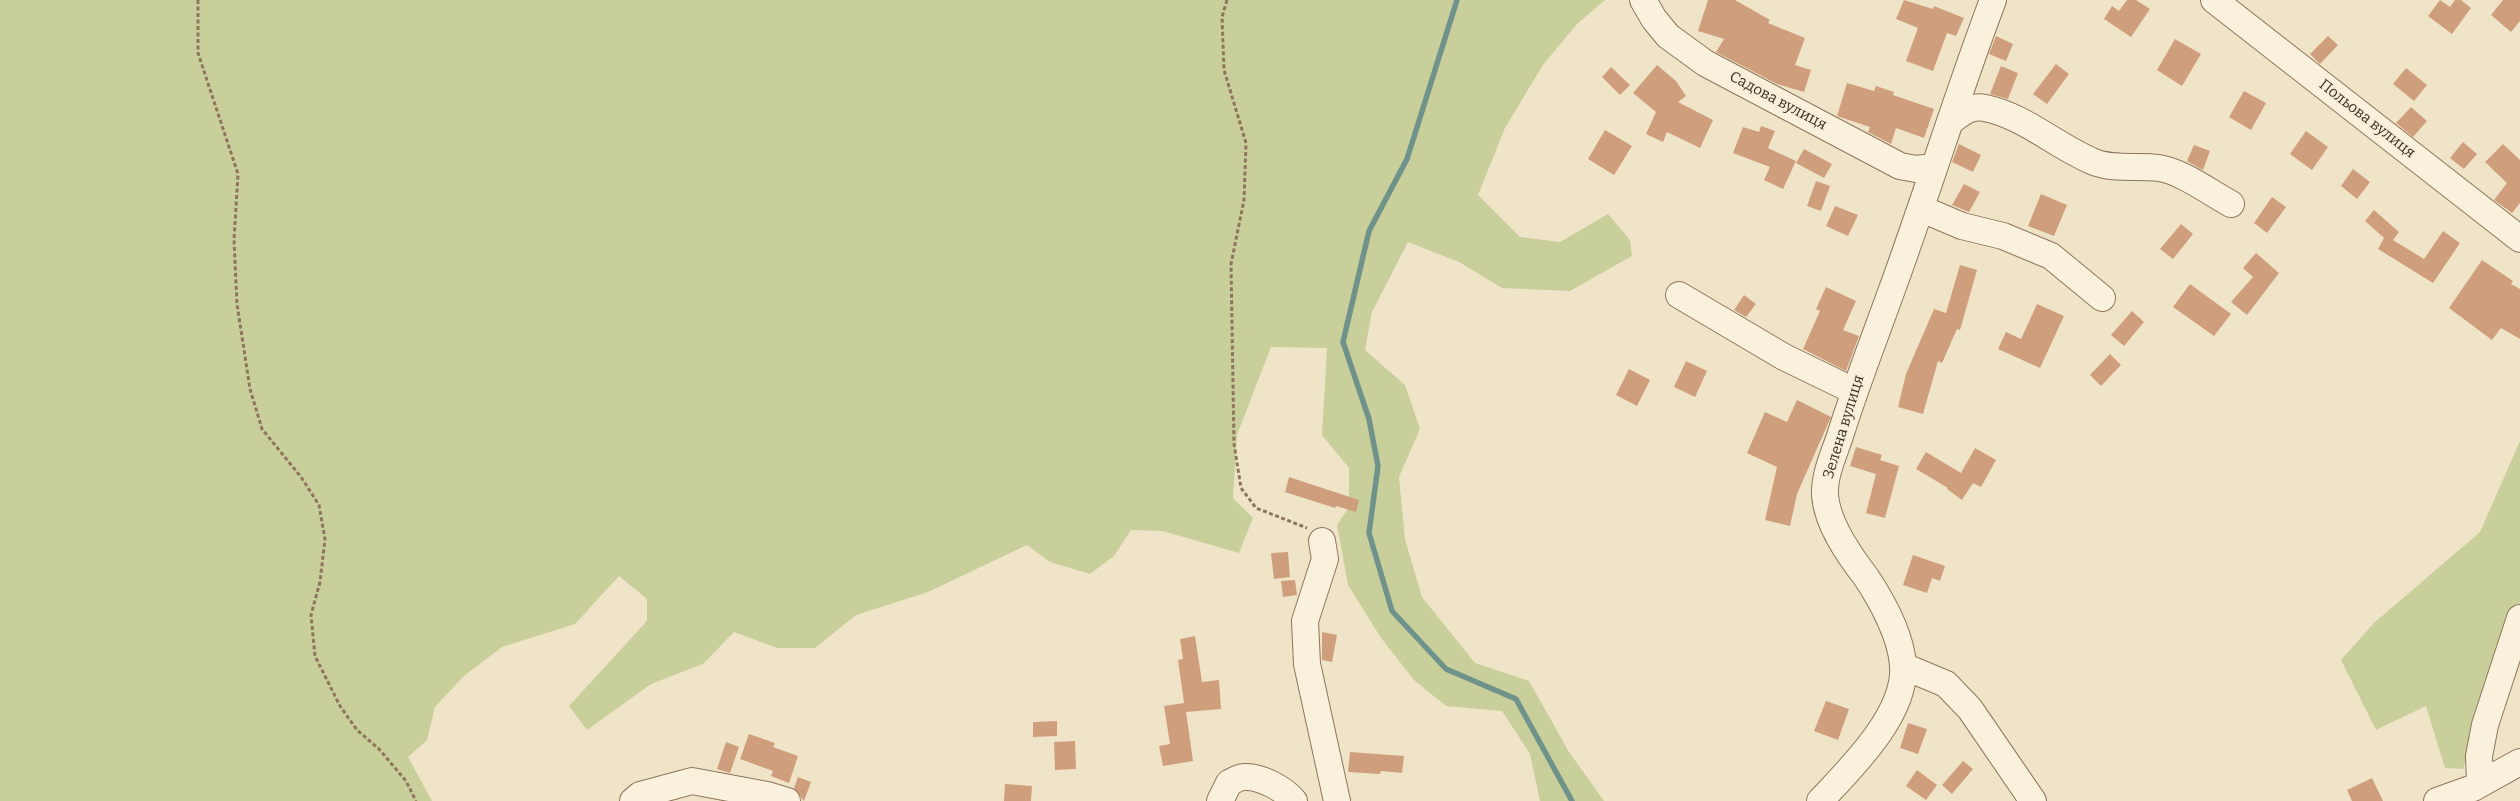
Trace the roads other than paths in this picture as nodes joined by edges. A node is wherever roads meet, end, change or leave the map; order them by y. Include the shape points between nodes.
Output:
1 (1643, 0) edge
2 (1993, 0) edge
3 (2214, 0) edge
4 (1951, 121) junction
5 (1933, 167) junction
6 (2231, 204) dead end
7 (1922, 209) junction
8 (2520, 239) edge
9 (1678, 295) dead end
10 (2102, 298) dead end
11 (1854, 391) junction
12 (1322, 541) road end
13 (2520, 618) edge
14 (1903, 666) junction
15 (2520, 762) edge
16 (2480, 783) junction
17 (632, 801) edge
18 (787, 801) edge
19 (1220, 801) edge
20 (1294, 801) edge
21 (1336, 801) edge
22 (1820, 801) edge
23 (2033, 801) edge
24 (2437, 801) edge

1 - 5 street, Садова вулиця via 1668,36 1705,63 1900,166 1916,169
2 - 4 street, Зелена вулиця
3 - 8 street, Польова вулиця
4 - 5 street, Зелена вулиця
4 - 6 street via 1966,109 1984,107 2008,115 2070,152 2098,164 2176,172
5 - 7 street, Зелена вулиця
7 - 10 street via 1962,226 2003,236 2050,256
7 - 11 street, Зелена вулиця
9 - 11 street via 1784,357
11 - 14 street, Зелена вулиця via 1826,478 1825,496 1832,522 1878,595 1892,626
12 - 21 street via 1325,559 1305,621 1306,646
13 - 16 street via 2486,725 2479,756
14 - 22 street via 1899,693 1886,723 1861,757
14 - 23 street via 1946,684 1952,690 1986,730
15 - 16 street
16 - 24 street
17 - 18 street via 640,795 692,781
19 - 20 street via 1229,783 1243,777 1265,781 1288,793

